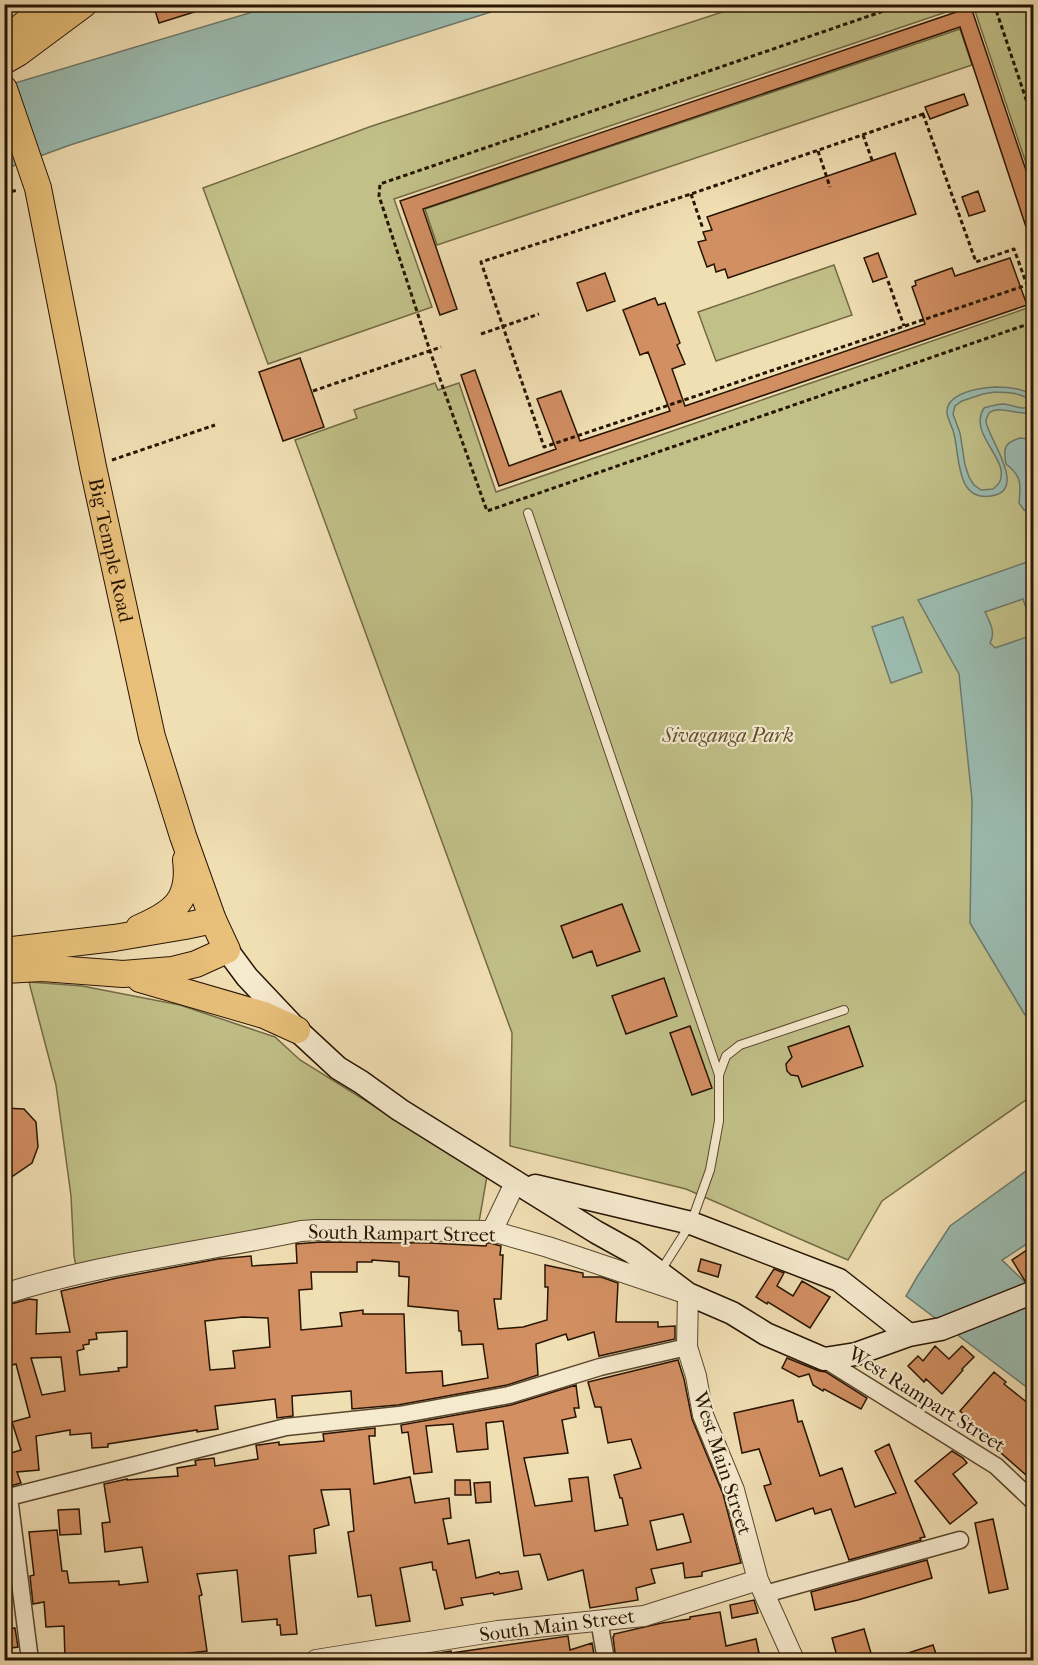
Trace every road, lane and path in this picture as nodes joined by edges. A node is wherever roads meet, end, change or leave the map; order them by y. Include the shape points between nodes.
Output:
1 (52, 4) edge
2 (84, 4) edge
3 (904, 4) edge
4 (994, 4) edge
5 (4, 48) edge
6 (4, 61) edge
7 (4, 89) edge
8 (1034, 123) edge
9 (863, 135) junction
10 (818, 151) junction
11 (872, 160) dead end
12 (830, 187) dead end
13 (691, 194) junction
14 (704, 229) dead end
15 (888, 281) dead end
16 (539, 314) dead end
17 (1034, 322) edge
18 (503, 326) junction
19 (904, 326) junction
20 (481, 334) dead end
21 (441, 347) dead end
22 (430, 351) junction
23 (313, 391) dead end
24 (215, 425) dead end
25 (93, 467) junction
26 (528, 513) dead end
27 (183, 836) junction
28 (213, 920) junction
29 (114, 938) junction
30 (227, 950) junction
31 (9, 963) edge
32 (123, 974) junction
33 (844, 1010) dead end
34 (297, 1030) junction
35 (719, 1075) junction
36 (516, 1181) junction
37 (691, 1223) junction
38 (492, 1231) junction
39 (660, 1272) junction
40 (1034, 1292) edge
41 (4, 1294) edge
42 (688, 1294) junction
43 (909, 1335) junction
44 (687, 1347) junction
45 (824, 1359) junction
46 (7, 1493) edge
47 (1034, 1502) edge
48 (960, 1540) dead end
49 (761, 1587) junction
50 (599, 1620) junction
51 (30, 1660) edge
52 (316, 1660) edge
53 (606, 1660) edge
54 (794, 1660) edge

1 - 5 main road via 20,28
2 - 6 main road
3 - 22 path via 381,184 379,196
4 - 8 path
7 - 25 main road, Big Temple Road via 38,188
9 - 10 path
9 - 11 path
9 - 19 path via 923,114 976,262 1014,249 1027,285
10 - 12 path
10 - 13 path
13 - 14 path
13 - 18 path via 481,262
15 - 19 path
16 - 18 path
17 - 22 path via 487,511
18 - 19 path via 544,447
18 - 20 path
21 - 22 path
22 - 23 path
24 - 25 path
25 - 27 main road, Big Temple Road via 152,737
26 - 35 lane
27 - 28 main road, Big Temple Road
27 - 29 main road via 188,878 184,894 158,920
28 - 29 main road
28 - 30 main road, Big Temple Road
29 - 31 main road via 60,946
30 - 32 main road via 172,970
30 - 34 main road
31 - 32 main road
32 - 34 main road via 264,1015
33 - 35 lane via 740,1045 726,1056
34 - 36 main road via 338,1068
35 - 37 lane via 719,1121 710,1170
36 - 37 main road
36 - 38 street
36 - 39 main road
37 - 39 lane
37 - 43 main road via 839,1280
38 - 41 street, South Rampart Street via 301,1231 46,1281
38 - 42 street, South Rampart Street
39 - 42 main road
40 - 43 main road via 941,1329
42 - 44 street, West Main Street
42 - 45 main road
43 - 45 main road via 856,1354
44 - 46 street via 600,1367 509,1395 399,1415 286,1427
44 - 49 street, West Main Street via 703,1415 734,1490
45 - 47 street, West Rampart Street via 996,1466
46 - 51 street
48 - 49 street
49 - 50 street, South Main Street via 644,1616
49 - 54 street, West Main Street
50 - 52 street, South Main Street via 498,1631
50 - 53 street

